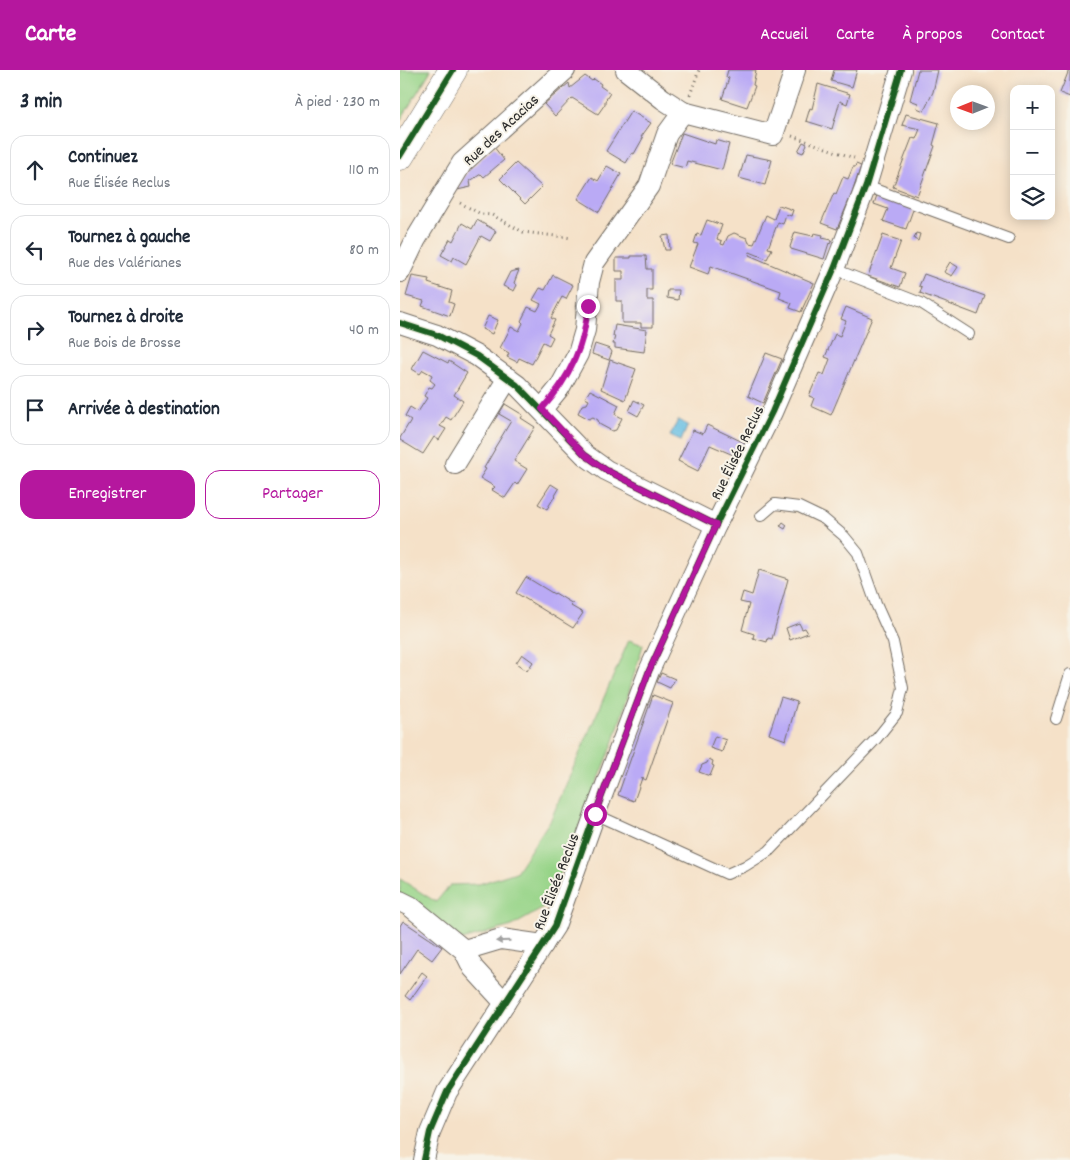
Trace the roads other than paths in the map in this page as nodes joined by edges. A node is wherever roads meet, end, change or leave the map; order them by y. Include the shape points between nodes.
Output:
1 (453, 70) edge
2 (565, 70) edge
3 (626, 70) edge
4 (795, 70) edge
5 (901, 70) edge
6 (683, 112) junction
7 (400, 156) edge
8 (866, 186) junction
9 (1009, 238) dead end
10 (834, 269) junction
11 (400, 272) edge
12 (400, 323) edge
13 (969, 334) dead end
14 (508, 378) junction
15 (542, 409) junction
16 (456, 464) dead end
17 (761, 516) dead end
18 (716, 525) junction
19 (1070, 674) edge
20 (1056, 719) dead end
21 (595, 814) junction
22 (400, 901) edge
23 (543, 945) junction
24 (464, 950) junction
25 (505, 1003) junction
26 (424, 1160) edge

1 - 7 main road
2 - 11 street, Rue des Acacias via 462,163
3 - 6 street
4 - 6 street via 773,135
5 - 8 street, Rue Élisée Reclus
6 - 15 street via 668,134 649,186 594,263 585,330 578,354 560,387
8 - 9 lane
8 - 10 street, Rue Élisée Reclus
10 - 13 lane via 921,303
10 - 18 street, Rue Élisée Reclus via 772,412
12 - 14 street via 437,335 477,356
14 - 15 street
14 - 16 street
15 - 18 street via 585,455 606,470
17 - 21 lane via 775,504 799,507 824,519 858,553 893,642 903,688 897,714 769,851 726,874
18 - 21 street, Rue Élisée Reclus via 649,671
19 - 20 lane
21 - 23 street, Rue Élisée Reclus via 555,926
22 - 24 street
23 -> 24 street via 502,939
23 - 25 street, Rue Élisée Reclus
24 - 25 street via 473,968
25 - 26 street, Rue Élisée Reclus via 447,1092 430,1132

